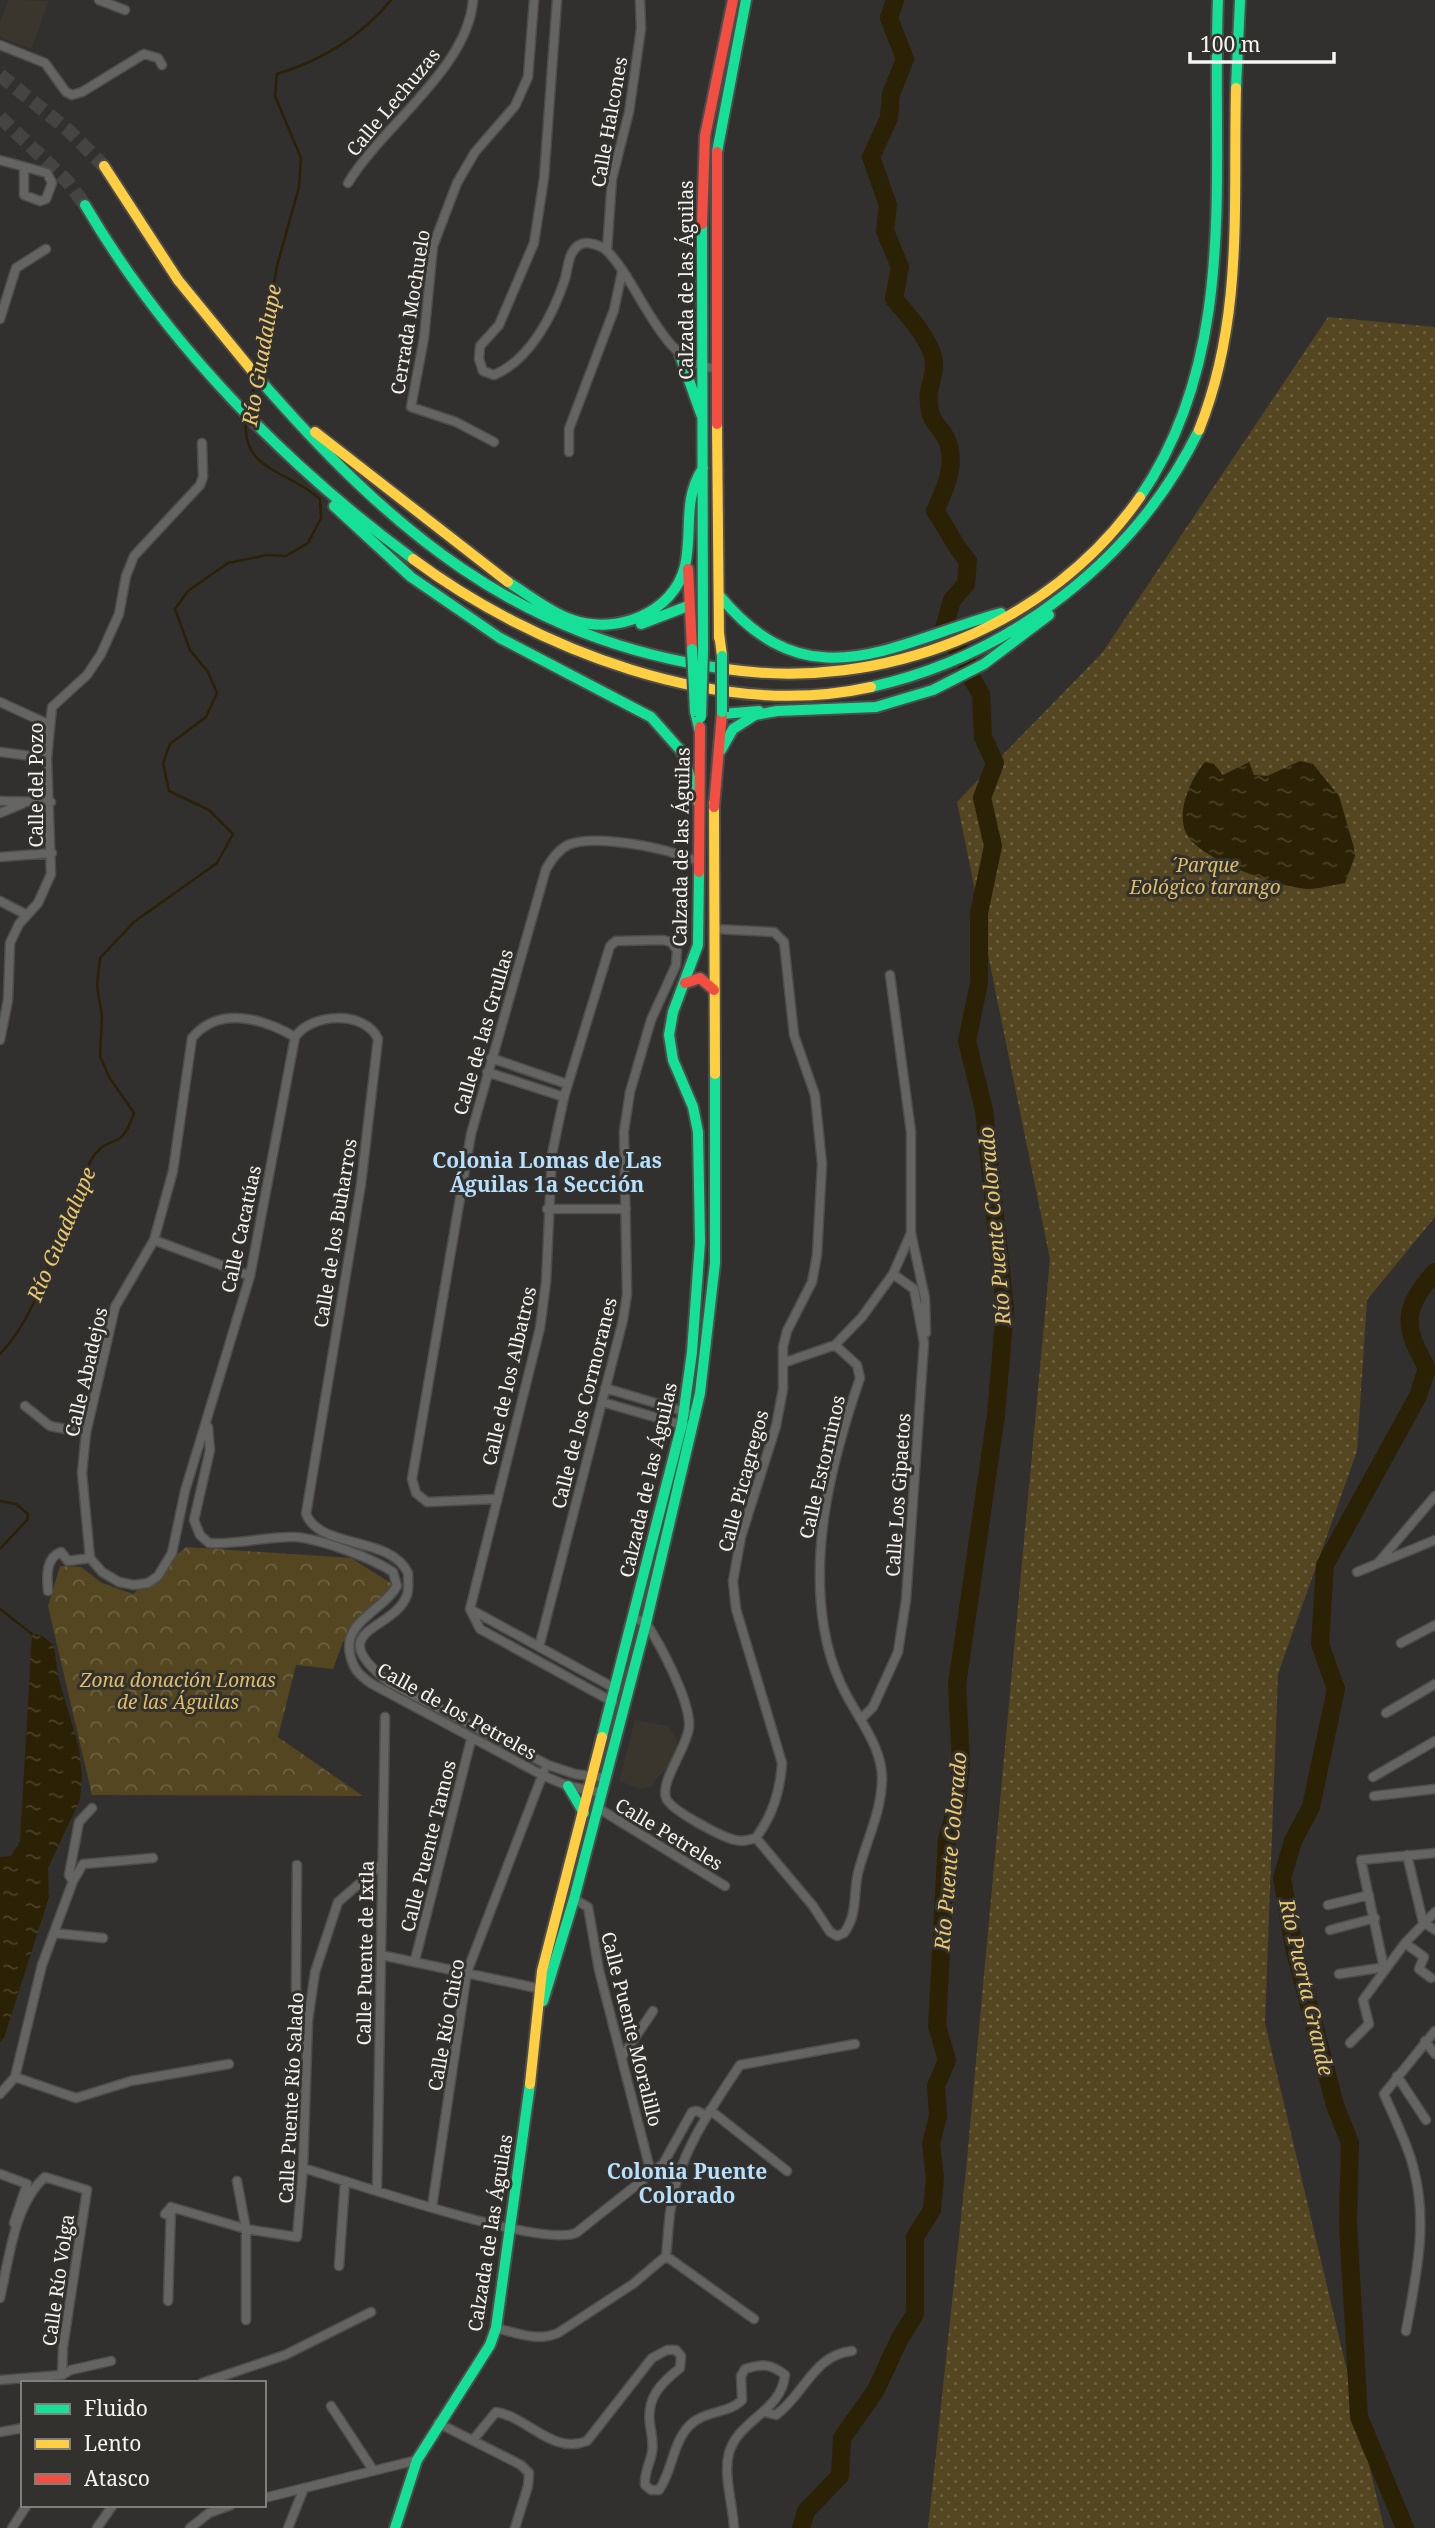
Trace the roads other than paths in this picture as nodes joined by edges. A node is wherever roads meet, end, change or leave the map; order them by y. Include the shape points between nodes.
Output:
1 (99, 0) edge
2 (473, 0) edge
3 (534, 0) edge
4 (557, 0) edge
5 (640, 0) edge
6 (733, 0) edge
7 (746, 0) edge
8 (1218, 0) edge
9 (1240, 0) edge
10 (125, 10) dead end
11 (0, 45) edge
12 (162, 65) dead end
13 (0, 160) edge
14 (104, 166) tunnel mouth
15 (24, 167) junction
16 (348, 183) dead end
17 (85, 205) tunnel mouth
18 (46, 249) dead end
19 (607, 250) junction
20 (622, 272) junction
21 (0, 319) edge
22 (680, 355) junction
23 (717, 368) junction
24 (703, 369) junction
25 (293, 418) junction
26 (703, 418) junction
27 (494, 442) dead end
28 (202, 443) dead end
29 (569, 452) dead end
30 (703, 468) junction
31 (321, 484) junction
32 (687, 564) junction
33 (719, 595) junction
34 (1055, 603) junction
35 (688, 606) junction
36 (1020, 610) junction
37 (583, 623) junction
38 (698, 650) junction
39 (0, 702) edge
40 (777, 711) junction
41 (720, 714) junction
42 (50, 725) junction
43 (721, 750) junction
44 (0, 752) edge
45 (47, 758) junction
46 (0, 801) edge
47 (51, 802) junction
48 (698, 802) junction
49 (22, 804) junction
50 (714, 807) junction
51 (0, 813) edge
52 (52, 853) junction
53 (0, 857) edge
54 (698, 860) junction
55 (698, 876) junction
56 (715, 876) junction
57 (0, 901) edge
58 (27, 915) junction
59 (715, 929) junction
60 (610, 946) joint
61 (890, 975) dead end
62 (685, 983) junction
63 (714, 990) junction
64 (295, 1037) junction
65 (0, 1040) edge
66 (491, 1058) junction
67 (487, 1072) junction
68 (568, 1084) junction
69 (716, 1096) junction
70 (564, 1097) junction
71 (693, 1102) junction
72 (547, 1209) junction
73 (626, 1209) junction
74 (911, 1233) junction
75 (154, 1240) junction
76 (894, 1274) junction
77 (250, 1276) junction
78 (925, 1343) junction
79 (835, 1345) junction
80 (783, 1363) junction
81 (605, 1388) junction
82 (602, 1402) junction
83 (25, 1406) dead end
84 (687, 1422) junction
85 (207, 1424) junction
86 (86, 1433) junction
87 (1435, 1496) edge
88 (496, 1499) junction
89 (313, 1527) joint
90 (1435, 1540) edge
91 (90, 1558) junction
92 (1378, 1563) junction
93 (1357, 1572) dead end
94 (48, 1591) dead end
95 (470, 1609) junction
96 (634, 1618) junction
97 (646, 1623) junction
98 (1435, 1625) edge
99 (1401, 1643) dead end
100 (539, 1647) junction
101 (1435, 1684) edge
102 (616, 1689) junction
103 (613, 1702) junction
104 (1386, 1713) dead end
105 (385, 1717) dead end
106 (861, 1719) junction
107 (471, 1740) junction
108 (1435, 1741) edge
109 (548, 1765) junction
110 (542, 1776) junction
111 (600, 1777) junction
112 (1373, 1777) dead end
113 (568, 1786) junction
114 (1435, 1789) edge
115 (596, 1791) junction
116 (1374, 1796) dead end
117 (92, 1808) dead end
118 (598, 1808) junction
119 (584, 1813) junction
120 (756, 1838) junction
121 (1435, 1853) edge
122 (1407, 1855) junction
123 (153, 1858) dead end
124 (298, 1865) dead end
125 (382, 1865) junction
126 (73, 1881) junction
127 (725, 1886) dead end
128 (1369, 1895) junction
129 (574, 1899) junction
130 (1328, 1905) dead end
131 (1435, 1912) edge
132 (1375, 1918) junction
133 (1423, 1922) junction
134 (1330, 1930) dead end
135 (1435, 1930) edge
136 (54, 1933) junction
137 (103, 1938) dead end
138 (1405, 1942) junction
139 (381, 1955) junction
140 (415, 1960) junction
141 (1385, 1968) junction
142 (467, 1972) junction
143 (1339, 1974) dead end
144 (1431, 1978) dead end
145 (544, 1989) junction
146 (653, 2011) dead end
147 (309, 2021) junction
148 (1435, 2031) edge
149 (1425, 2041) junction
150 (1350, 2043) dead end
151 (855, 2044) dead end
152 (1435, 2054) edge
153 (622, 2057) junction
154 (229, 2064) dead end
155 (1397, 2076) junction
156 (15, 2077) junction
157 (0, 2094) edge
158 (709, 2113) junction
159 (1426, 2120) dead end
160 (303, 2168) junction
161 (787, 2171) dead end
162 (651, 2173) junction
163 (0, 2174) edge
164 (237, 2181) dead end
165 (345, 2181) junction
166 (377, 2190) junction
167 (432, 2207) junction
168 (246, 2229) junction
169 (509, 2229) junction
170 (666, 2256) junction
171 (339, 2266) dead end
172 (0, 2274) edge
173 (0, 2298) edge
174 (168, 2301) dead end
175 (371, 2312) dead end
176 (754, 2319) dead end
177 (246, 2320) dead end
178 (496, 2328) junction
179 (1406, 2331) dead end
180 (852, 2351) dead end
181 (111, 2361) dead end
182 (62, 2375) junction
183 (0, 2380) edge
184 (207, 2381) edge
185 (331, 2406) dead end
186 (765, 2412) junction
187 (438, 2423) junction
188 (21, 2428) edge
189 (0, 2432) edge
190 (473, 2440) junction
191 (417, 2460) junction
192 (373, 2470) junction
193 (304, 2488) junction
194 (266, 2498) edge
195 (26, 2507) edge
196 (112, 2507) edge
197 (226, 2507) edge
198 (12, 2528) edge
199 (97, 2528) edge
200 (190, 2528) edge
201 (288, 2528) edge
202 (395, 2528) edge
203 (515, 2528) edge
204 (734, 2528) edge

1 - 10 street
2 - 16 street, Calle Lechuzas via 466,30 451,60 372,147
3 - 27 street, Cerrada Mochuelo via 528,77 515,106 475,152 442,216 433,246 424,338 411,407 456,422
4 - 19 street via 544,178 534,243 499,325 480,346 483,371 494,375 525,352 549,316 570,256 579,245 589,243
5 - 19 street, Calle Halcones via 641,29 629,112 612,180
6 - 24 main road, Calzada de las Águilas via 705,136
7 - 23 main road, Calzada de las Águilas via 717,138
8 - 36 main road via 1214,281 1195,389 1173,442 1127,513 1073,568
9 - 34 main road via 1234,289 1228,340 1213,396 1165,494 1141,524
11 - 12 street via 45,63 72,95 144,54 158,58
13 - 15 street
14 - 25 main road via 202,313
15 - 15 street via 47,173 52,183 46,199 40,201 22,192
17 - 31 main road via 136,288 210,374
18 - 21 street via 16,268
19 - 20 street
20 - 22 street
20 - 29 street via 614,310 569,429
22 - 24 street
22 - 26 main road
23 - 24 street
23 - 33 main road, Calzada de las Águilas
24 - 26 main road, Calzada de las Águilas
25 - 36 main road via 346,476 432,550 525,609 673,661 732,671 835,674 923,655 979,633
25 - 37 main road via 356,461 478,562
26 - 30 main road, Calzada de las Águilas
28 - 42 street, Calle del Pozo via 200,485 134,556 119,614 101,654 87,675 52,707
30 - 32 main road via 688,494
30 - 38 main road, Calzada de las Águilas
31 - 34 main road via 442,581 515,624 597,656 676,679 763,693 838,692 910,677 966,656
31 - 48 main road via 331,502 402,569 500,638 651,717 682,752
32 - 35 main road
32 - 37 main road via 672,593 648,613 620,623
33 - 36 main road via 744,625 776,649 830,659 888,650
33 - 41 main road, Calzada de las Águilas, bridge
34 - 40 main road via 1044,620 1018,641 933,690 876,707
35 - 37 main road via 628,628
35 - 38 main road
38 - 48 main road, Calzada de las Águilas, bridge
39 - 42 street
40 - 41 main road
40 - 43 main road via 740,722
41 - 43 main road
41 - 50 main road, Calzada de las Águilas
42 - 45 street, Calle del Pozo
43 - 50 main road
44 - 45 street
45 - 47 street, Calle del Pozo
46 - 49 street
47 - 49 street
47 - 52 street, Calle del Pozo
48 - 54 main road, Calzada de las Águilas
49 - 51 street
50 - 56 main road, Calzada de las Águilas
52 - 53 street
52 - 58 street, Calle del Pozo via 49,883
54 - 55 main road, Calzada de las Águilas
54 - 66 street, Calle de las Grullas via 665,851 582,841 555,855 546,869
55 - 56 main road
55 - 62 main road, Calzada de las Águilas via 696,961
56 - 59 main road, Calzada de las Águilas
57 - 58 street
58 - 65 street, Calle del Pozo via 10,943 8,1000
59 - 63 main road, Calzada de las Águilas
59 - 80 street, Calle Picagregos via 774,932 784,942 794,1035 815,1095 822,1164 817,1255 812,1282 787,1331
60 - 68 street, Calle de los Albatros
60 - 73 street, Calle de los Cormoranes via 616,941 663,940 677,950 676,965 651,1020 630,1092 624,1131
61 - 74 street via 911,1132
62 - 63 main road via 700,978
62 - 71 main road, Calzada de las Águilas via 673,1009 669,1035 671,1052
63 - 69 main road, Calzada de las Águilas
64 - 75 street, Calle Abadejos via 250,1017 218,1020 201,1027 192,1038 173,1171
64 - 77 street, Calle Cacatúas
64 - 89 street, Calle de los Buharros via 311,1021 328,1018 368,1026 379,1039 306,1514
66 - 67 street, Calle de las Grullas
66 - 68 street
67 - 70 street
67 - 88 street, Calle de las Grullas via 471,1134 412,1479 416,1493 427,1502
68 - 70 street, Calle de los Albatros
69 - 71 main road via 706,1104
69 - 84 main road, Calzada de las Águilas via 715,1263 696,1415
70 - 72 street, Calle de los Albatros
71 - 84 main road, Calzada de las Águilas via 698,1129 698,1260
72 - 73 street
72 - 88 street, Calle de los Albatros via 540,1328
73 - 81 street, Calle de los Cormoranes via 627,1294
74 - 76 street
74 - 78 street via 925,1298
75 - 77 street
75 - 86 street, Calle Abadejos via 115,1307
76 - 78 street, Calle Los Gipaetos via 914,1289
76 - 79 street
77 - 85 street, Calle Cacatúas
78 - 106 street, Calle Los Gipaetos via 898,1652 873,1707
79 - 80 street
79 - 106 street, Calle Estorninos via 858,1365 860,1378 827,1503 819,1579 832,1660
80 - 120 street, Calle Picagregos via 776,1426 741,1537 733,1581 736,1609 782,1763 774,1807
81 - 82 street, Calle de los Cormoranes
81 - 84 street
82 - 84 street
82 - 100 street, Calle de los Cormoranes
83 - 86 street via 50,1426
84 - 96 main road, Calzada de las Águilas
84 - 97 main road, Calzada de las Águilas
85 - 91 street via 184,1491 172,1553 158,1576 148,1583 119,1582
85 - 107 street, Calle de los Petreles via 210,1450 194,1520 200,1535 208,1543 221,1544 295,1538 393,1572 397,1586 392,1595 350,1636 353,1668 372,1684
86 - 91 street, Calle Abadejos via 82,1473
87 - 92 street
88 - 95 street, Calle de los Albatros
89 - 109 street, Calle de los Petreles via 391,1554 408,1573 408,1594 401,1605 364,1634 360,1645 371,1668 390,1683
90 - 92 street
91 - 94 street via 68,1561 61,1552 54,1554 48,1564
92 - 93 street
95 - 100 street
95 - 103 street via 480,1629
96 - 97 street
96 - 102 main road, Calzada de las Águilas
97 - 111 main road, Calzada de las Águilas
97 - 120 street via 673,1670 690,1724 685,1747 666,1784 666,1798 673,1807 716,1832 736,1840
98 - 99 street
100 - 102 street
101 - 104 street
102 - 103 main road, Calzada de las Águilas
103 - 111 main road, Calzada de las Águilas
105 - 125 street, Calle Puente de Ixtla
106 - 120 street, Calle Estorninos via 879,1759 880,1806 858,1872 855,1913 844,1933 830,1932
107 - 110 street, Calle de los Petreles
107 - 140 street, Calle Puente Tamos
108 - 112 street
109 - 110 street, Calle Río Chico
109 - 111 street, Calle de los Petreles
110 - 113 street, Calle de los Petreles
110 - 142 street, Calle Río Chico
111 - 115 main road, Calzada de las Águilas
113 - 115 street, Calle de los Petreles
113 - 119 main road
114 - 116 street
115 - 118 main road, Calzada de las Águilas
115 - 119 main road, Calzada de las Águilas
117 - 126 street via 79,1822 69,1875
118 - 127 street, Calle Petreles
118 - 129 main road, Calzada de las Águilas
119 - 145 main road, Calzada de las Águilas via 544,1963
121 - 122 street
122 - 128 street via 1361,1860
122 - 133 street
123 - 126 street via 83,1864
124 - 147 street via 296,1989 300,2015
125 - 139 street, Calle Puente de Ixtla
125 - 147 street, Calle Puente Río Salado via 338,1902 320,1950
126 - 136 street
128 - 130 street
128 - 132 street
129 - 145 main road, Calzada de las Águilas
129 - 153 street, Calle Puente Moralillo via 587,1907
131 - 133 street
132 - 134 street
132 - 141 street
133 - 135 street
133 - 138 street
136 - 137 street
136 - 156 street
138 - 141 street
138 - 144 street via 1423,1957 1419,1969
139 - 140 street
139 - 166 street, Calle Puente de Ixtla
140 - 142 street
141 - 143 street
141 - 150 street via 1363,2000 1369,2024
142 - 145 street
142 - 167 street, Calle Río Chico
145 - 169 main road, Calzada de las Águilas
146 - 153 street
147 - 160 street, Calle Puente Río Salado
148 - 149 street
149 - 152 street
149 - 155 street
151 - 158 street via 740,2064
153 - 162 street, Calle Puente Moralillo
154 - 156 street via 131,2081 76,2098
155 - 159 street
155 - 179 street via 1384,2094 1414,2168 1421,2211 1421,2250
156 - 157 street
158 - 161 street
158 - 162 street via 692,2112 670,2156
158 - 170 street via 671,2204
160 - 165 street
160 - 168 street, Calle Puente Río Salado via 294,2238
162 - 169 street via 576,2234 567,2237
163 - 172 street via 27,2184
164 - 168 street
165 - 166 street
165 - 171 street
166 - 167 street
167 - 169 street
168 - 174 street via 168,2210
168 - 177 street
169 - 178 main road, Calzada de las Águilas
170 - 176 street
170 - 178 street via 633,2284 558,2333 546,2338
173 - 182 street, Calle Río Volga via 15,2234 33,2189 45,2177 87,2190
175 - 184 street via 285,2355
178 - 187 main road, Calzada de las Águilas via 490,2345
180 - 186 street via 821,2363 789,2406 776,2415
181 - 182 street
182 - 183 street
185 - 192 street
186 - 190 street via 784,2387 785,2375 772,2365 759,2364 745,2369 741,2376 742,2400 736,2406 699,2418 688,2427 663,2484 652,2490 644,2475 652,2452 652,2397 680,2368 681,2356 676,2350 667,2350 652,2358 587,2441 576,2446 560,2444 496,2412
186 - 204 street via 749,2424 730,2450 726,2471
187 - 190 street
187 - 191 main road, Calzada de las Águilas
188 - 189 street
190 - 203 street via 528,2473
191 - 192 street
191 - 202 main road, Calzada de las Águilas
192 - 193 street
193 - 194 street
193 - 201 street
195 - 198 street
196 - 199 street
197 - 200 street

